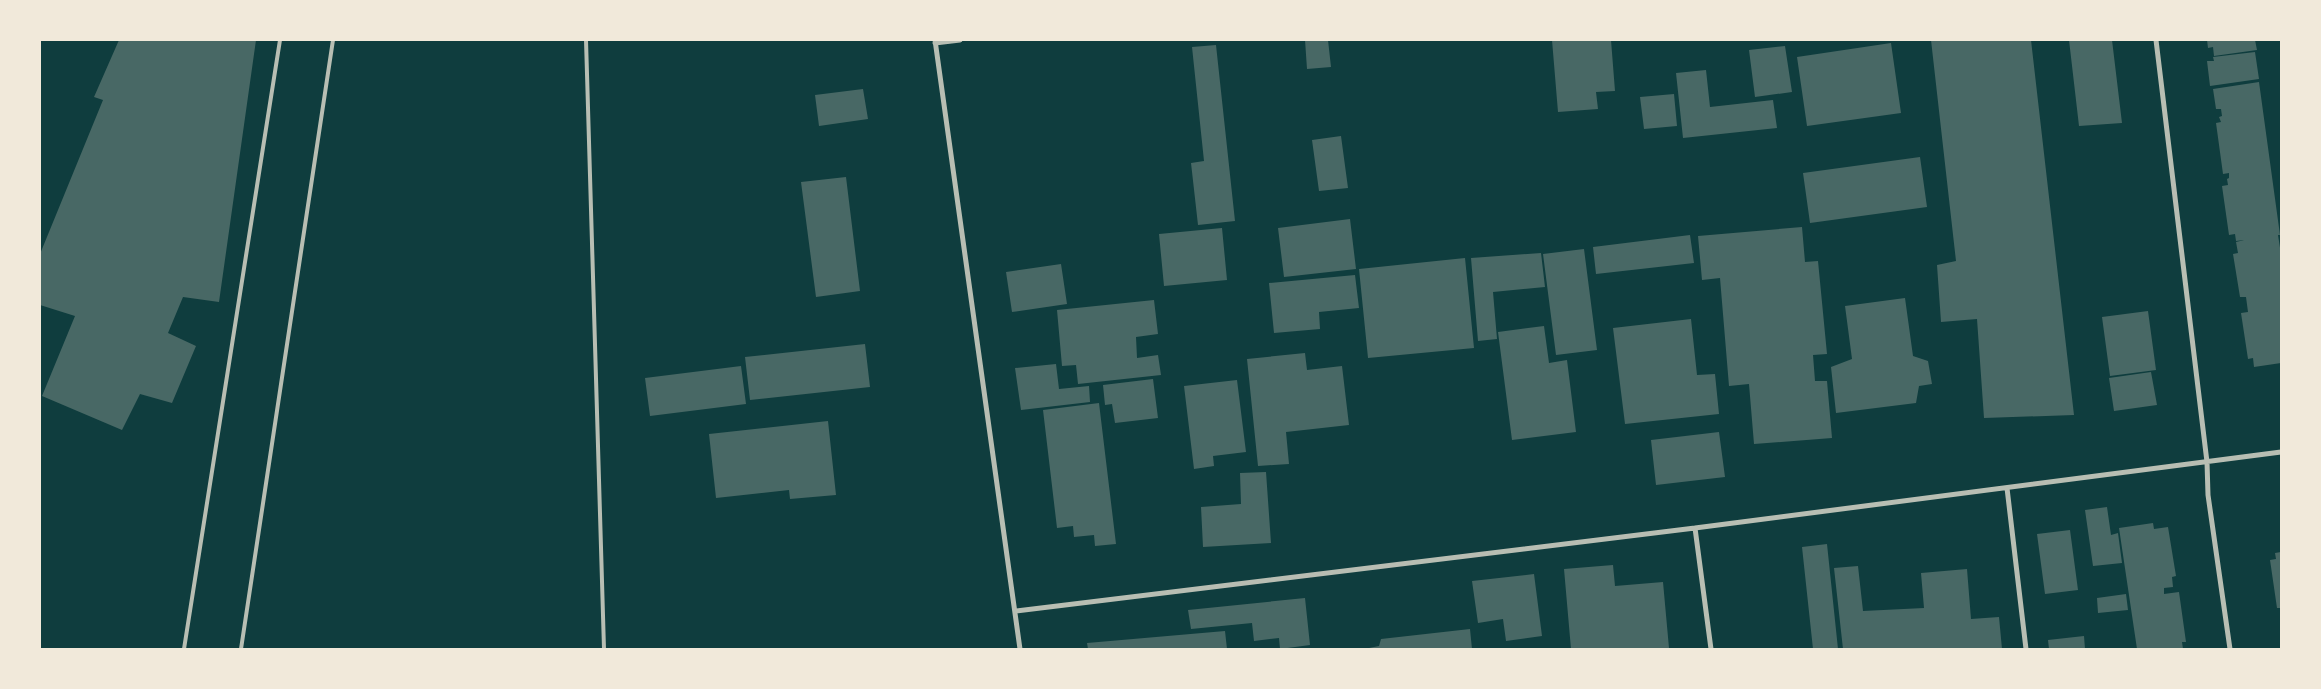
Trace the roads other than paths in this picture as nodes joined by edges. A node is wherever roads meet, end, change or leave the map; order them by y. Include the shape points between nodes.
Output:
1 (280, 40) edge
2 (333, 40) edge
3 (586, 40) edge
4 (960, 40) edge
5 (2156, 40) edge
6 (935, 41) edge
7 (2281, 452) edge
8 (2207, 462) junction
9 (2007, 488) junction
10 (1695, 528) junction
11 (1016, 611) junction
12 (184, 649) edge
13 (241, 649) edge
14 (604, 649) edge
15 (1020, 649) edge
16 (1711, 649) edge
17 (2026, 649) edge
18 (2230, 649) edge

1 - 12 lane
2 - 13 lane
3 - 14 lane
4 - 6 street
5 - 8 street
6 - 11 street
7 - 8 street
8 - 9 street
8 - 18 street via 2208,495
9 - 10 street
9 - 17 street
10 - 11 street
10 - 16 street
11 - 15 street

